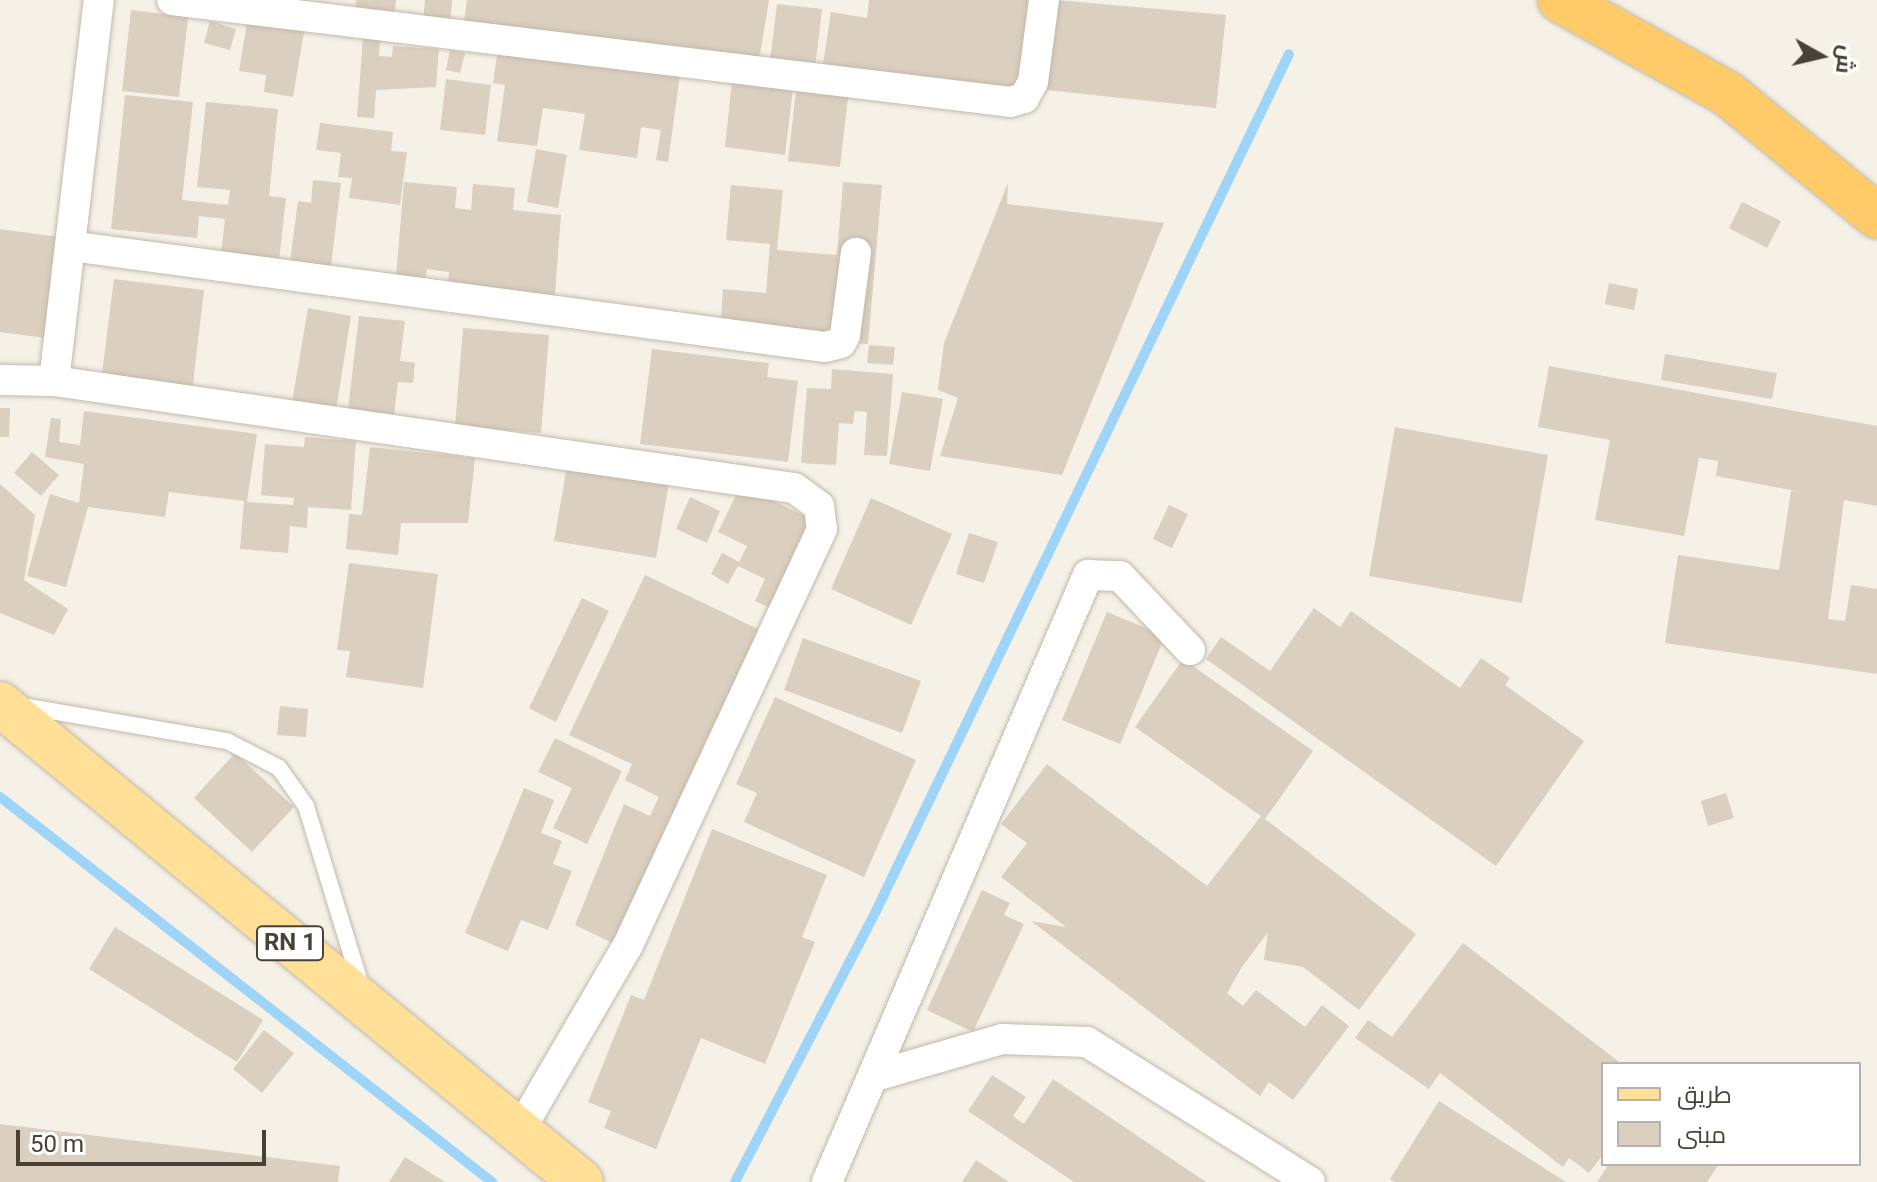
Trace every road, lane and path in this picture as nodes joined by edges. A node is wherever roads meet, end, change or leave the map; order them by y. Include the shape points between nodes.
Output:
1 (99, 0) edge
2 (172, 0) edge
3 (1044, 0) edge
4 (1560, 0) edge
5 (1877, 216) edge
6 (70, 246) junction
7 (856, 253) dead end
8 (0, 380) edge
9 (54, 381) junction
10 (1190, 650) dead end
11 (0, 703) edge
12 (367, 1006) junction
13 (875, 1076) junction
14 (520, 1130) junction
15 (581, 1182) edge
16 (827, 1182) edge
17 (1310, 1182) edge

1 - 6 street
2 - 3 street via 1010,102 1024,98 1033,82
4 - 5 highway via 1728,94
6 - 7 street via 825,347 841,343 845,335
6 - 9 street
8 - 9 street
9 - 14 street via 794,488 819,506 822,529 628,945
10 - 13 street via 1120,576 1088,575
11 - 12 main road, RN 1
11 - 12 lane via 227,741 279,768 306,806
12 - 14 main road, RN 1
13 - 16 street
13 - 17 street via 1002,1039 1087,1042
14 - 15 main road, RN 1

